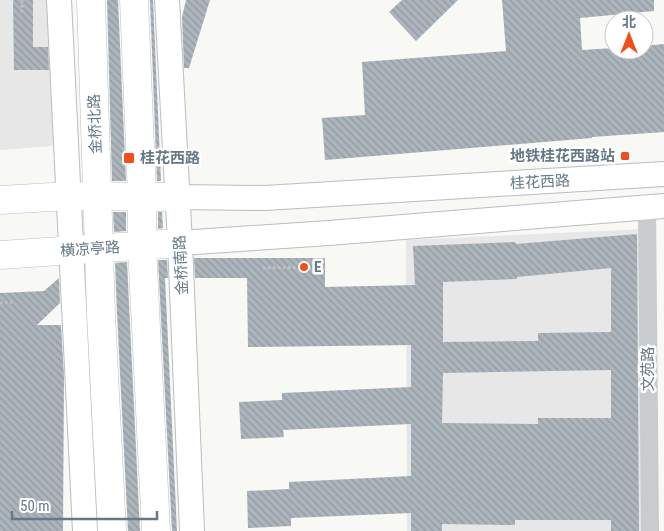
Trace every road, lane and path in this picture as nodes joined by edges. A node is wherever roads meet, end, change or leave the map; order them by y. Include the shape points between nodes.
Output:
1 (22, 0) edge
2 (59, 0) edge
3 (90, 0) edge
4 (134, 0) edge
5 (167, 0) edge
6 (22, 14) dead end
7 (664, 174) edge
8 (69, 196) junction
9 (98, 196) junction
10 (142, 196) junction
11 (177, 197) junction
12 (0, 200) edge
13 (656, 206) edge
14 (180, 242) junction
15 (142, 246) junction
16 (100, 249) junction
17 (72, 250) junction
18 (0, 255) edge
19 (318, 267) dead end
20 (263, 268) dead end
21 (12, 302) dead end
22 (0, 303) edge
23 (85, 531) edge
24 (112, 531) edge
25 (156, 531) edge
26 (192, 531) edge
27 (650, 531) edge

1 - 6 path
2 - 8 main road, 金桥北路
3 - 9 main road, 金桥北路
4 - 10 main road
5 - 11 main road, 金桥南路
7 - 11 main road, 桂花西路 via 265,198
8 - 9 main road
8 - 12 main road
8 - 17 main road
9 - 10 main road
9 - 16 main road, 金桥北路
10 - 11 main road
10 - 15 main road
11 - 14 main road, 金桥南路
13 - 14 main road
13 - 27 street, 文苑路
14 - 15 main road, 横凉亭路
14 - 26 main road, 金桥南路
15 - 16 main road, 横凉亭路
15 - 25 main road
16 - 17 main road, 横凉亭路
16 - 24 main road
17 - 18 main road, 横凉亭路
17 - 23 main road
19 - 20 path
21 - 22 path

